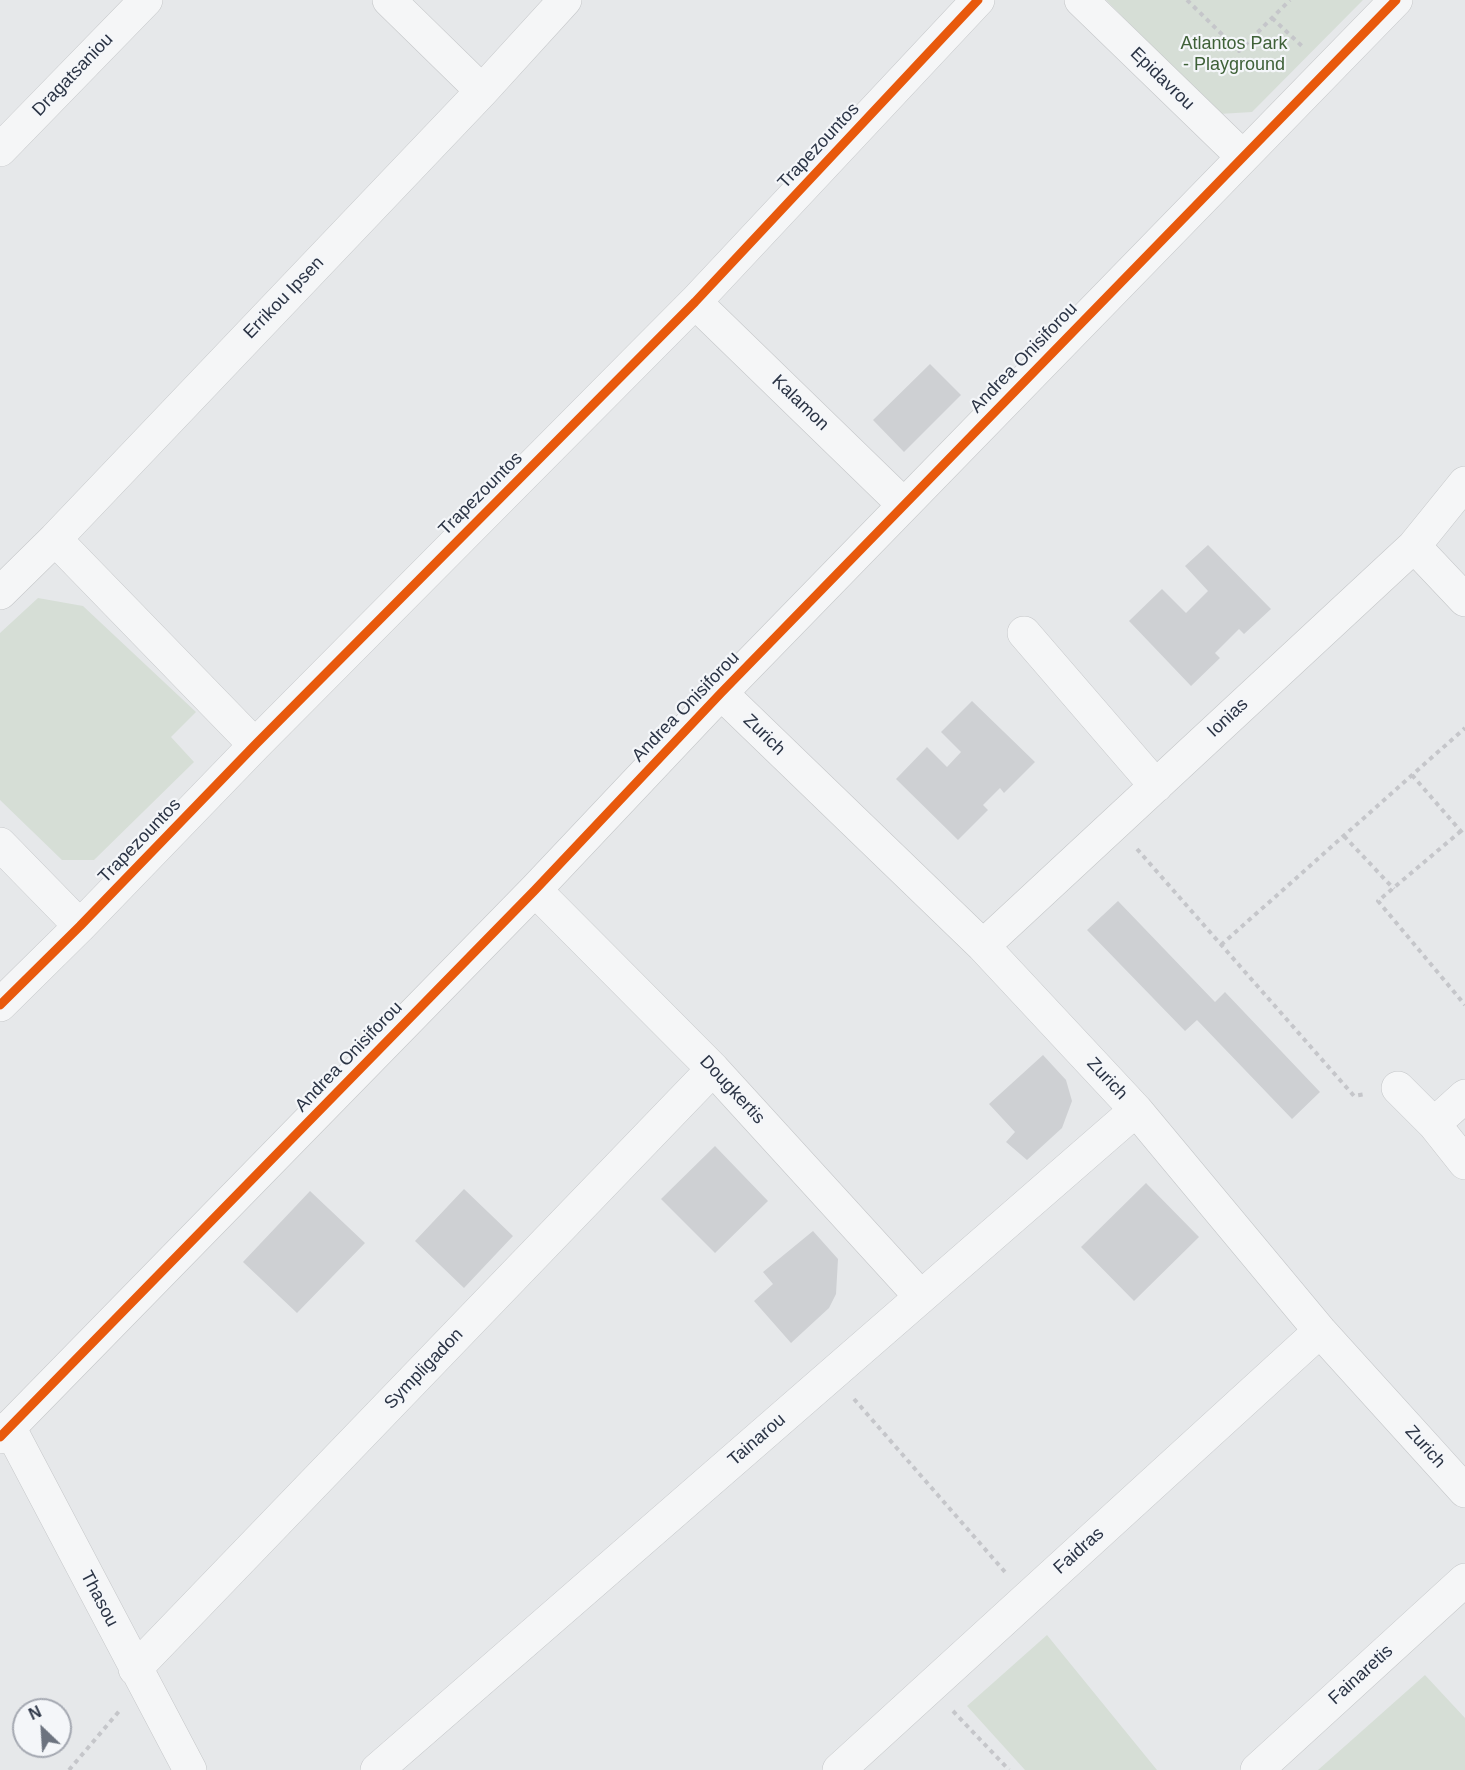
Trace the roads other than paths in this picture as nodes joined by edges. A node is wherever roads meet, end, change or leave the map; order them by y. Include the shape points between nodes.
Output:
1 (146, 0) edge
2 (389, 0) edge
3 (565, 0) edge
4 (978, 0) edge
5 (1081, 0) edge
6 (1396, 0) edge
7 (482, 91) junction
8 (0, 150) edge
9 (1243, 157) junction
10 (695, 302) junction
11 (1465, 483) edge
12 (904, 504) junction
13 (55, 539) junction
14 (1414, 546) junction
15 (0, 593) edge
16 (1465, 600) edge
17 (1024, 633) dead end
18 (721, 693) junction
19 (255, 745) junction
20 (1156, 786) junction
21 (0, 844) edge
22 (536, 890) junction
23 (80, 926) junction
24 (983, 946) junction
25 (0, 1005) edge
26 (713, 1070) junction
27 (1398, 1088) road end
28 (1465, 1096) edge
29 (1137, 1110) junction
30 (1434, 1124) junction
31 (1465, 1163) edge
32 (921, 1297) junction
33 (1320, 1331) junction
34 (5, 1432) edge
35 (1465, 1491) edge
36 (1465, 1580) edge
37 (139, 1676) junction
38 (190, 1770) edge
39 (377, 1770) edge
40 (838, 1770) edge
41 (1257, 1770) edge

1 - 8 street, Dragatsaniou
2 - 7 street
3 - 7 street, Errikou Ipsen
4 - 10 street, Trapezountos
5 - 9 street, Epidavrou
6 - 9 street, Andrea Onisiforou
7 - 13 street, Errikou Ipsen
9 - 12 street, Andrea Onisiforou
10 - 12 street, Kalamon
10 - 19 street, Trapezountos
11 - 14 street, Ionias
12 - 18 street, Andrea Onisiforou
13 - 15 street, Errikou Ipsen
13 - 19 street
14 - 16 street
14 - 20 street, Ionias
17 - 20 street
18 - 22 street, Andrea Onisiforou
18 - 24 street, Zurich
19 - 23 street, Trapezountos
20 - 24 street, Ionias
21 - 23 street
22 - 26 street, Dougkertis
22 - 34 street, Andrea Onisiforou
23 - 25 street, Trapezountos
24 - 29 street, Zurich
26 - 32 street, Dougkertis
26 - 37 street, Sympligadon
27 - 30 street
28 - 30 street
29 - 32 street, Tainarou
29 - 33 street, Zurich
30 - 31 street
32 - 39 street, Tainarou
33 - 35 street, Zurich
33 - 40 street, Faidras
34 - 37 street, Thasou
36 - 41 street, Fainaretis
37 - 38 street, Thasou

